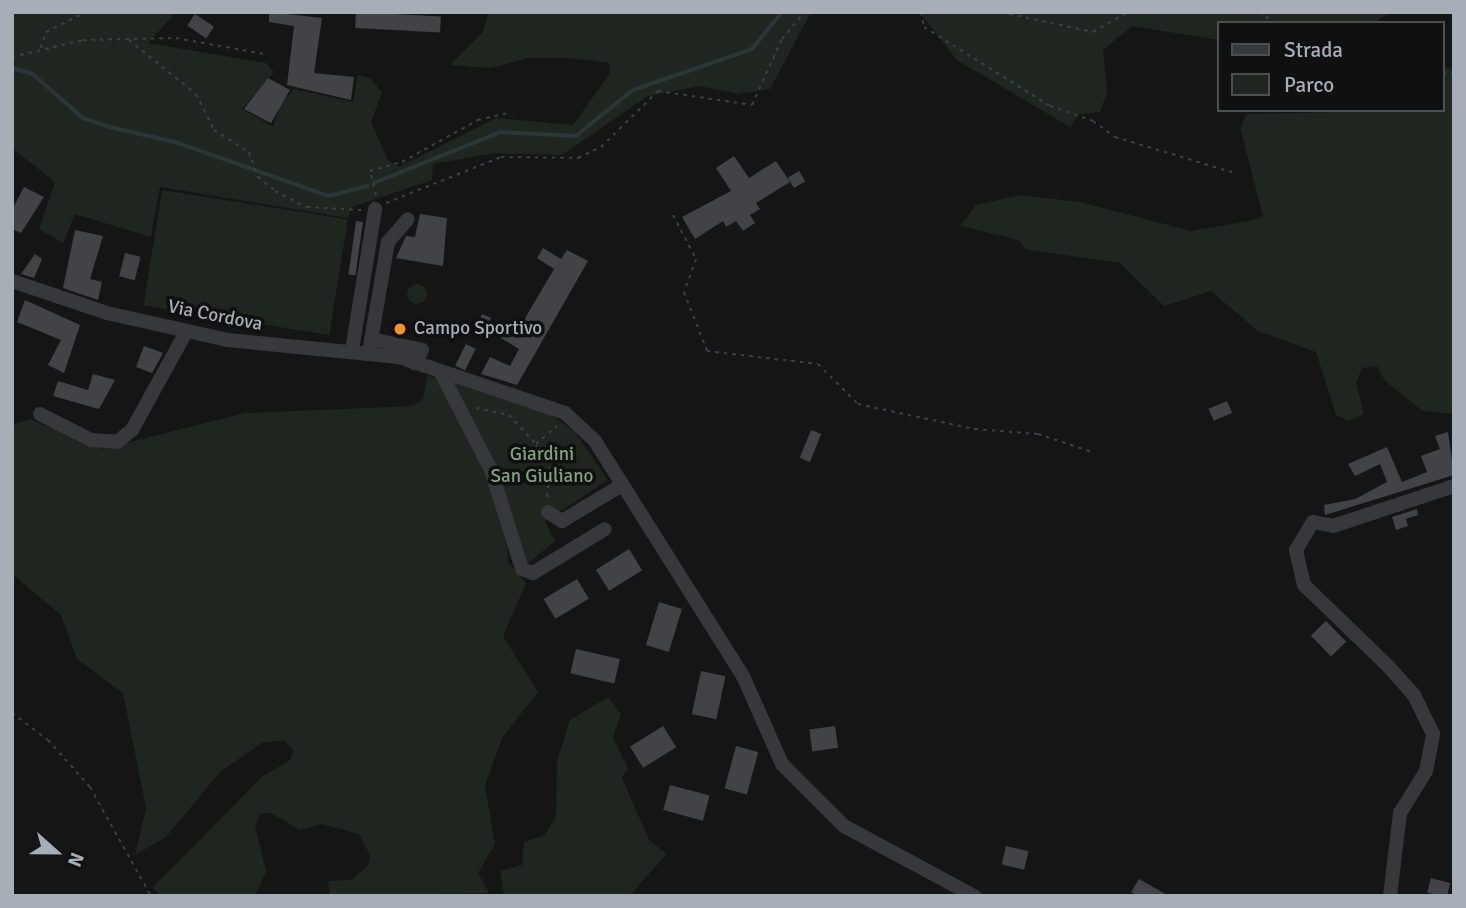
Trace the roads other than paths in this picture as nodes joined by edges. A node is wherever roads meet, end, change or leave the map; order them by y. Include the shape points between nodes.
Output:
1 (375, 209) road end
2 (408, 219) dead end
3 (12, 281) edge
4 (186, 332) junction
5 (370, 345) junction
6 (352, 350) junction
7 (441, 373) junction
8 (40, 414) dead end
9 (622, 485) junction
10 (1454, 486) edge
11 (548, 512) road end
12 (605, 529) dead end
13 (974, 896) edge
14 (1390, 896) edge

1 - 6 street
2 - 5 street via 388,242
3 - 4 street, Via Cordova
4 - 6 street, Via Cordova via 272,346
4 - 8 street via 132,430 117,442 91,440
5 - 6 street, Via Cordova
5 - 7 street, Via Cordova
7 - 9 street, Via Cordova via 565,413 590,434
7 - 12 street via 503,500 522,569 533,573
9 - 11 street via 562,521
9 - 13 street via 743,676 782,764 844,826
10 - 14 street via 1333,526 1313,522 1296,550 1304,585 1388,666 1433,734 1426,771 1400,813

